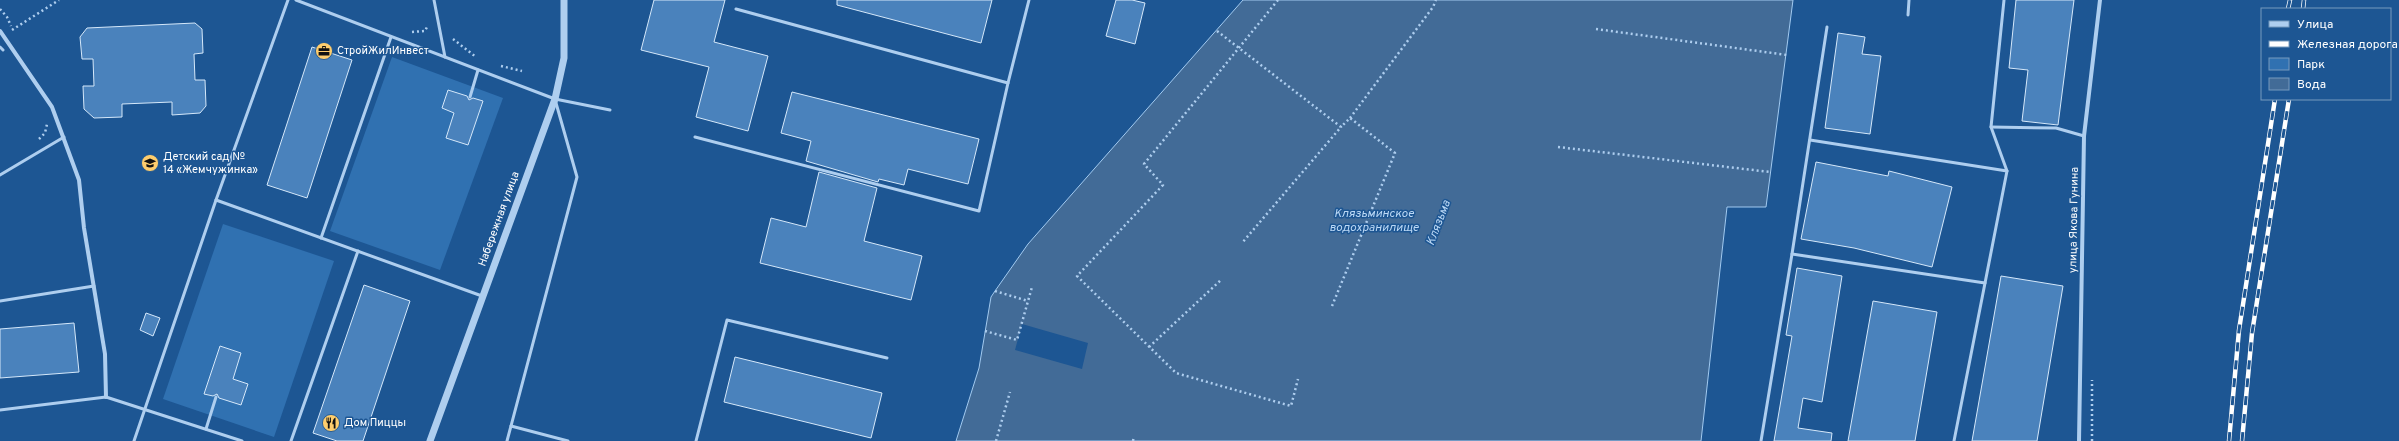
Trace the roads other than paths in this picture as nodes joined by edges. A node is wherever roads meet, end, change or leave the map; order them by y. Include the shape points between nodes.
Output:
1 (288, 0) edge
2 (296, 0) edge
3 (434, 0) edge
4 (564, 0) edge
5 (1029, 0) edge
6 (1910, 0) edge
7 (2004, 0) edge
8 (2100, 0) edge
9 (736, 9) dead end
10 (1908, 15) dead end
11 (1827, 27) dead end
12 (0, 31) edge
13 (2, 36) edge
14 (391, 37) junction
15 (445, 57) junction
16 (478, 70) junction
17 (1008, 83) junction
18 (470, 97) dead end
19 (555, 99) junction
20 (610, 110) dead end
21 (1991, 127) junction
22 (2084, 136) junction
23 (64, 137) junction
24 (695, 137) dead end
25 (1810, 140) junction
26 (2007, 171) junction
27 (0, 175) edge
28 (216, 200) junction
29 (321, 238) junction
30 (358, 251) junction
31 (1792, 254) junction
32 (1985, 283) junction
33 (94, 286) junction
34 (482, 296) junction
35 (0, 301) edge
36 (887, 358) dead end
37 (106, 396) junction
38 (216, 397) dead end
39 (145, 409) junction
40 (0, 410) edge
41 (511, 426) junction
42 (206, 429) junction
43 (231, 439) edge
44 (134, 441) edge
45 (242, 441) edge
46 (291, 441) edge
47 (430, 441) edge
48 (508, 441) edge
49 (568, 441) edge
50 (696, 441) edge
51 (1761, 441) edge
52 (1954, 441) edge
53 (2079, 441) edge

1 - 28 lane
2 - 14 lane
3 - 15 lane
4 - 19 street, Набережная улица via 564,58
5 - 17 lane
6 - 10 lane
7 - 21 lane
8 - 22 street, улица Якова Гунина
9 - 17 lane
11 - 25 lane
12 - 13 street
13 - 23 street via 52,107
14 - 15 lane
14 - 29 lane
15 - 16 lane
16 - 18 lane
16 - 19 lane
17 - 24 lane via 979,211
19 - 20 lane
19 - 34 street, Набережная улица
19 - 41 lane via 577,177
21 - 22 lane via 2056,128
21 - 26 lane
22 - 53 street, улица Якова Гунина
23 - 27 lane
23 - 33 street via 79,180
25 - 26 lane
25 - 31 lane
26 - 32 lane
28 - 29 lane
28 - 39 lane
29 - 30 lane
30 - 34 lane
30 - 46 lane
31 - 32 lane
31 - 51 lane
32 - 52 lane
33 - 35 lane
33 - 37 street via 104,354
34 - 47 street, Набережная улица
36 - 50 lane via 727,320
37 - 39 lane
37 - 40 lane
38 - 42 lane
39 - 42 lane
39 - 44 lane
41 - 48 lane
41 - 49 lane
42 - 43 lane
43 - 45 lane

